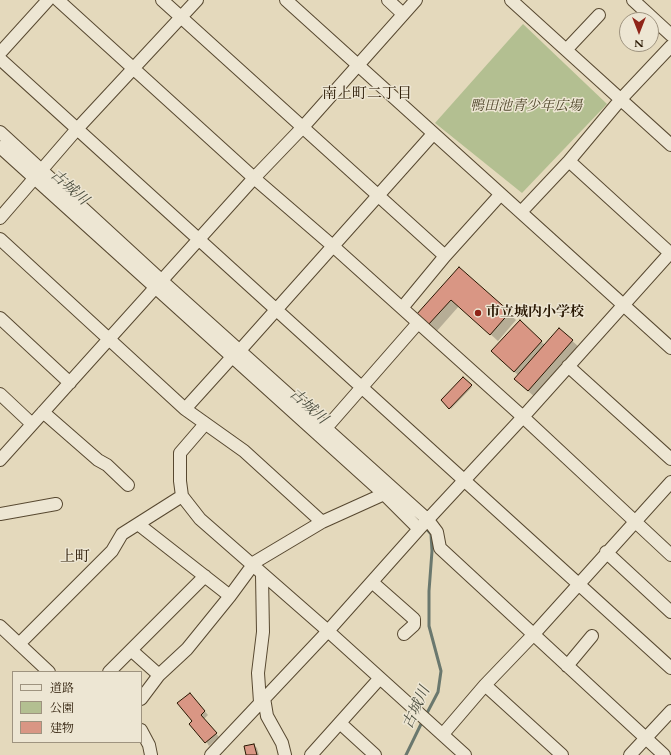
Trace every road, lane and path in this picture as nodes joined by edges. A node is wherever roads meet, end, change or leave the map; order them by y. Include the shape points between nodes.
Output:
1 (48, 0) edge
2 (58, 0) edge
3 (162, 0) edge
4 (197, 0) edge
5 (286, 0) edge
6 (388, 0) edge
7 (416, 0) edge
8 (633, 0) edge
9 (517, 2) edge
10 (403, 14) junction
11 (599, 15) dead end
12 (181, 17) junction
13 (671, 35) edge
14 (671, 46) edge
15 (566, 50) junction
16 (0, 54) edge
17 (0, 59) edge
18 (358, 66) junction
19 (134, 69) junction
20 (621, 99) junction
21 (303, 127) junction
22 (77, 130) junction
23 (0, 132) edge
24 (433, 134) junction
25 (671, 145) edge
26 (0, 147) edge
27 (569, 161) junction
28 (39, 175) junction
29 (254, 178) junction
30 (500, 195) junction
31 (379, 196) junction
32 (521, 212) junction
33 (0, 218) edge
34 (0, 239) edge
35 (200, 240) junction
36 (334, 247) junction
37 (670, 252) edge
38 (445, 256) junction
39 (159, 284) junction
40 (622, 304) junction
41 (402, 308) junction
42 (275, 310) junction
43 (0, 318) edge
44 (418, 323) junction
45 (110, 338) junction
46 (671, 348) edge
47 (235, 355) junction
48 (568, 366) junction
49 (70, 383) junction
50 (361, 388) junction
51 (0, 394) edge
52 (186, 409) junction
53 (43, 412) junction
54 (523, 417) junction
55 (32, 424) junction
56 (205, 424) junction
57 (322, 432) junction
58 (671, 459) edge
59 (0, 460) edge
60 (464, 480) junction
61 (671, 482) edge
62 (128, 485) dead end
63 (384, 494) junction
64 (182, 496) junction
65 (56, 504) dead end
66 (0, 514) edge
67 (322, 522) junction
68 (634, 522) junction
69 (138, 524) junction
70 (423, 524) junction
71 (606, 552) junction
72 (671, 555) edge
73 (252, 566) junction
74 (262, 575) junction
75 (205, 576) junction
76 (372, 582) junction
77 (578, 583) junction
78 (230, 596) junction
79 (671, 612) edge
80 (0, 626) edge
81 (328, 631) junction
82 (404, 634) dead end
83 (533, 635) junction
84 (592, 636) dead end
85 (20, 644) junction
86 (131, 650) junction
87 (567, 666) junction
88 (671, 668) edge
89 (48, 671) edge
90 (110, 671) edge
91 (159, 675) junction
92 (380, 678) junction
93 (485, 685) junction
94 (142, 697) edge
95 (262, 700) junction
96 (671, 711) edge
97 (340, 723) junction
98 (142, 732) edge
99 (443, 734) junction
100 (646, 737) junction
101 (151, 755) edge
102 (211, 755) edge
103 (285, 755) edge
104 (311, 755) edge
105 (375, 755) edge
106 (465, 755) edge
107 (562, 755) edge
108 (630, 755) edge
109 (664, 755) edge

1 - 16 street
2 - 19 street
3 - 12 street
4 - 12 street
5 - 18 street
6 - 10 street
7 - 10 street
8 - 13 street
9 - 15 street
10 - 18 street
11 - 15 street
12 - 19 street
12 - 21 street
14 - 20 street
15 - 20 street
17 - 22 street
18 - 21 street
18 - 24 street
19 - 22 street
19 - 29 street
20 - 25 street
20 - 27 street
21 - 29 street
21 - 31 street
22 - 28 street
22 - 35 street
23 - 28 street
24 - 30 street
24 - 31 street
26 - 28 street
27 - 32 street
27 - 37 street
28 - 33 street
28 - 39 street
29 - 35 street
29 - 36 street
30 - 32 street
30 - 38 street
31 - 36 street
31 - 38 street
32 - 40 street
34 - 45 street
35 - 39 street
35 - 42 street
36 - 41 street
36 - 42 street
37 - 40 street
38 - 41 street
39 - 45 street
39 - 47 street
40 - 46 street
40 - 48 street
41 - 44 street
42 - 47 street
42 - 50 street
43 - 49 street
44 - 50 street
44 - 54 street
45 - 49 street
45 - 52 street
47 - 52 street
47 - 57 street
48 - 54 street
48 - 58 street
49 - 53 street
50 - 57 street
50 - 60 street
51 - 55 street
52 - 56 street
53 - 55 street
53 - 62 street via 98,460 107,464
54 - 60 street
54 - 68 street
55 - 59 street
56 - 64 street via 180,453
56 - 67 street via 244,451
57 - 63 street
57 - 70 street
60 - 70 street
60 - 77 street
61 - 68 street
63 - 67 street
63 - 70 street
64 - 69 street
64 - 73 street via 200,519
65 - 66 street
67 - 73 street
68 - 71 street
68 - 72 street
69 - 75 street
69 - 85 street via 122,534 112,551
70 - 76 street
70 - 83 street via 437,532 440,548
71 - 77 street
71 - 79 street
73 - 74 street
73 - 78 street
74 - 81 street
74 - 95 street via 263,632 258,673
75 - 78 street
75 - 86 street
76 - 81 street
76 - 82 street via 414,619 414,625
77 - 83 street
77 - 88 street
78 - 91 street via 187,649
80 - 85 street
81 - 92 street
81 - 95 street
83 - 87 street
83 - 93 street
84 - 87 street
85 - 89 street
86 - 90 street
86 - 91 street
87 - 100 street
91 - 94 street
92 - 97 street
92 - 99 street
93 - 99 street
93 - 107 street
95 - 102 street
95 - 103 street
96 - 100 street
97 - 104 street
97 - 105 street
98 - 101 street
99 - 106 street
100 - 108 street
100 - 109 street

